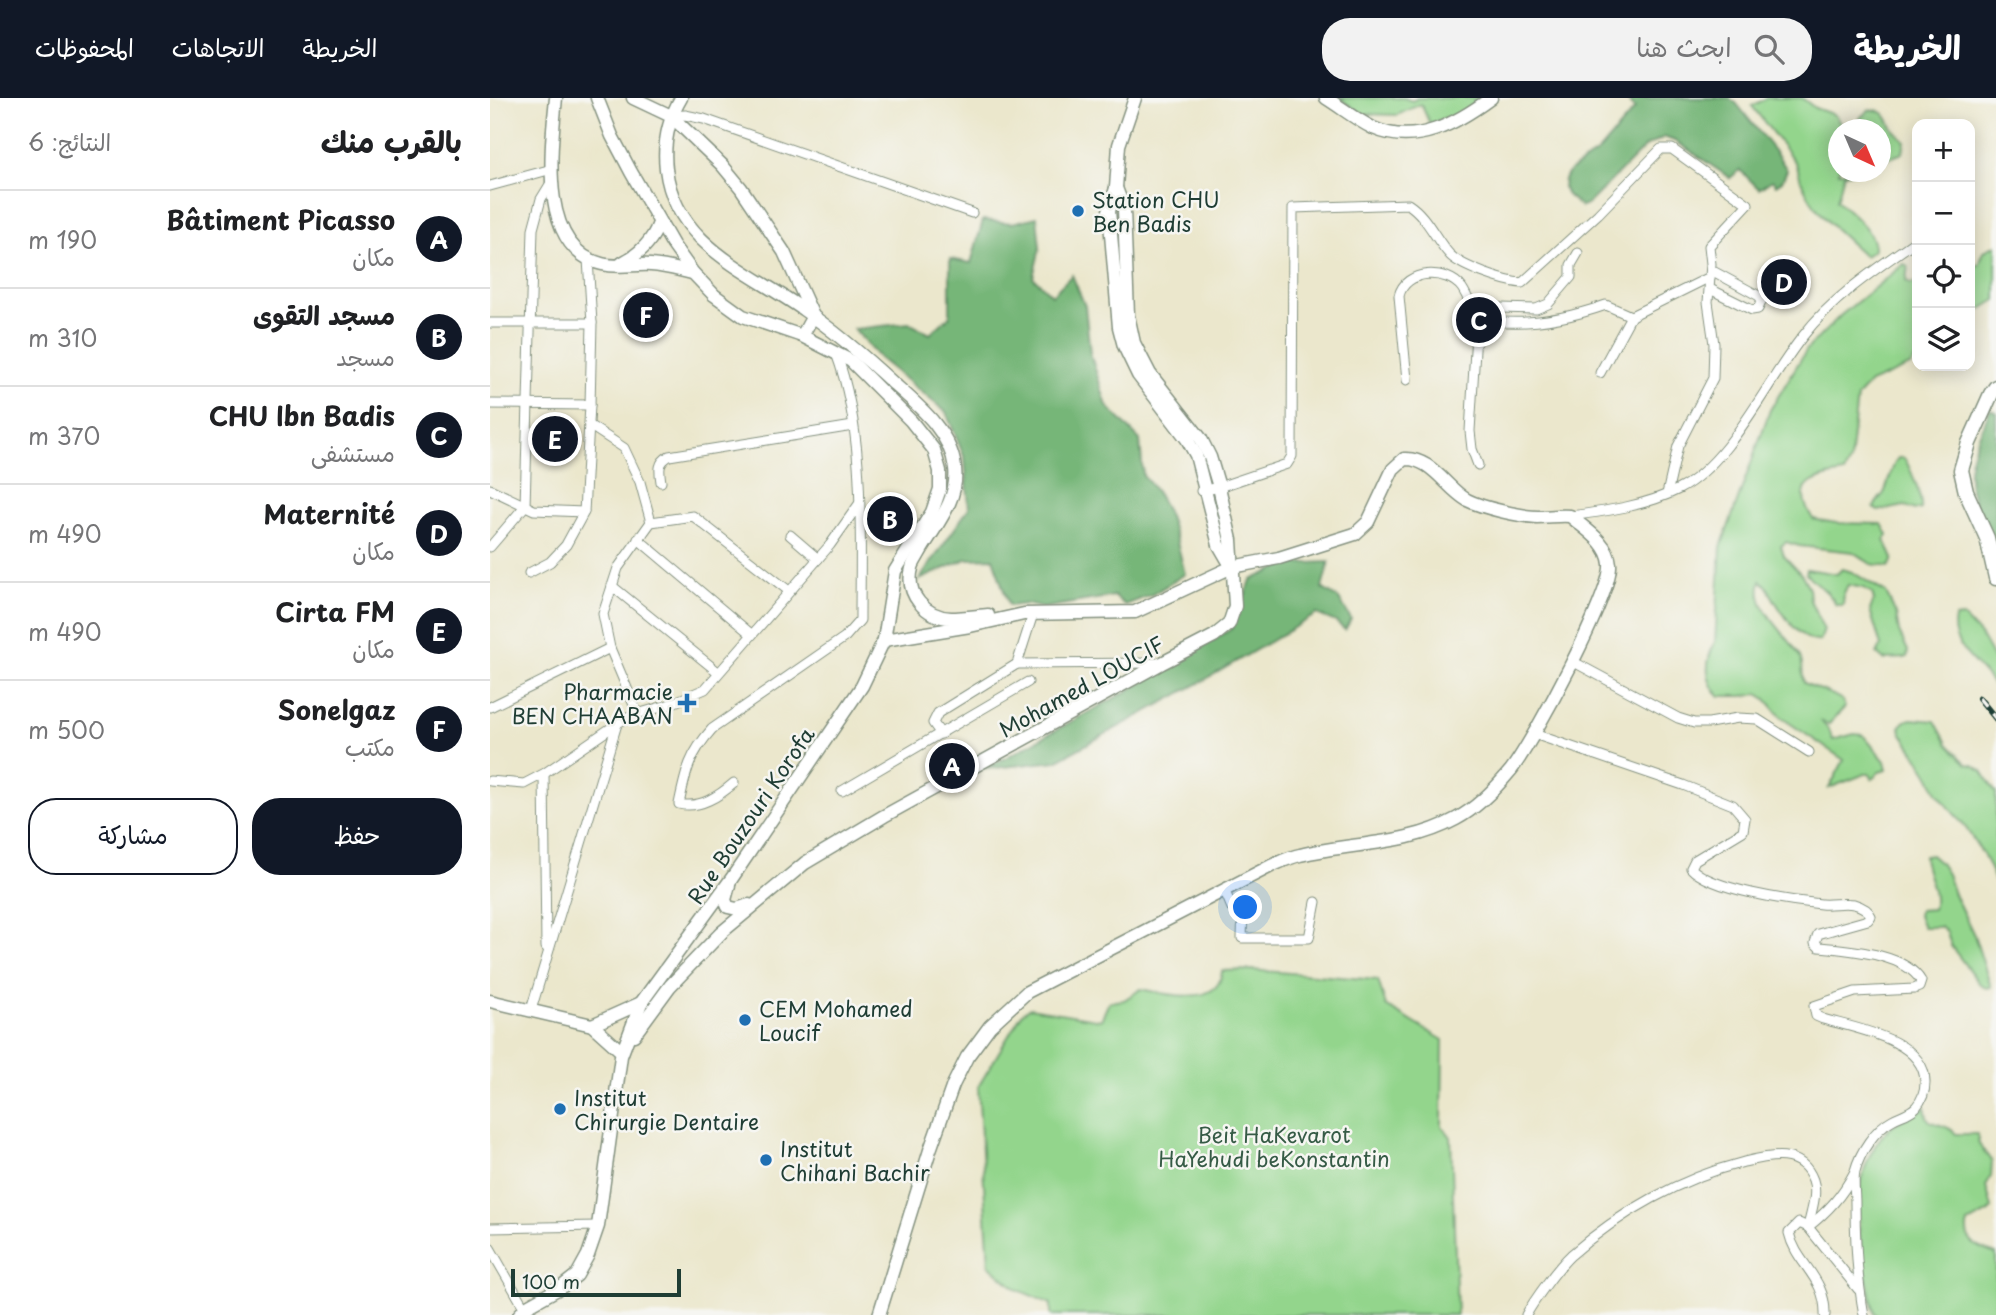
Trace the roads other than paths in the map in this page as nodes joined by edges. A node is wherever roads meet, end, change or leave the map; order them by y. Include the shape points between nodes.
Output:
1 (556, 98) edge
2 (597, 98) edge
3 (633, 98) edge
4 (681, 98) edge
5 (1135, 98) edge
6 (1326, 98) edge
7 (1491, 98) edge
8 (671, 116) junction
9 (552, 175) junction
10 (490, 186) edge
11 (972, 213) dead end
12 (660, 223) junction
13 (1912, 244) edge
14 (1578, 253) dead end
15 (588, 259) junction
16 (611, 266) junction
17 (693, 273) junction
18 (1710, 273) junction
19 (1710, 289) junction
20 (1471, 307) junction
21 (813, 316) junction
22 (1631, 316) junction
23 (1476, 318) junction
24 (490, 323) edge
25 (532, 323) junction
26 (592, 323) junction
27 (802, 336) junction
28 (836, 353) junction
29 (1600, 373) dead end
30 (1407, 380) dead end
31 (1996, 387) edge
32 (529, 403) junction
33 (490, 404) edge
34 (590, 405) junction
35 (589, 425) junction
36 (853, 426) junction
37 (1478, 466) dead end
38 (660, 482) dead end
39 (490, 489) edge
40 (1209, 489) junction
41 (1667, 494) junction
42 (860, 503) junction
43 (525, 506) junction
44 (584, 512) junction
45 (1570, 516) junction
46 (651, 522) junction
47 (790, 535) dead end
48 (638, 539) junction
49 (490, 547) edge
50 (818, 559) junction
51 (1232, 567) junction
52 (529, 573) dead end
53 (1996, 578) edge
54 (612, 586) junction
55 (789, 592) junction
56 (1028, 614) junction
57 (751, 634) junction
58 (884, 640) junction
59 (610, 648) junction
60 (1572, 661) junction
61 (1162, 663) junction
62 (1017, 664) junction
63 (718, 672) junction
64 (1028, 682) dead end
65 (490, 707) edge
66 (638, 712) junction
67 (617, 724) junction
68 (941, 734) junction
69 (1534, 734) junction
70 (1809, 752) dead end
71 (544, 774) junction
72 (490, 781) edge
73 (734, 783) dead end
74 (842, 791) dead end
75 (732, 878) junction
76 (1224, 889) junction
77 (1316, 902) dead end
78 (754, 903) junction
79 (546, 958) junction
80 (490, 1001) edge
81 (641, 1003) junction
82 (531, 1010) junction
83 (592, 1026) junction
84 (621, 1054) junction
85 (1855, 1172) junction
86 (598, 1226) junction
87 (1808, 1227) junction
88 (490, 1228) edge
89 (490, 1248) edge
90 (1860, 1291) junction
91 (522, 1312) edge
92 (878, 1315) edge
93 (1526, 1315) edge
94 (1825, 1315) edge
95 (1864, 1315) edge

1 - 9 main road
2 - 12 main road, Rue Bouzouri Korofa via 612,136
3 - 8 main road
4 - 8 main road
5 - 40 main road via 1119,145 1116,188 1124,209 1128,315 1134,343 1150,374 1210,457
6 - 7 main road via 1375,128 1399,134 1426,132 1457,122
8 - 11 street via 704,118
8 - 21 main road via 741,188 784,252
8 - 21 main road via 665,145 667,175 678,212 701,240 736,267
9 - 10 street
9 - 15 main road via 563,233
9 - 25 street via 533,229
12 - 16 main road via 641,251
12 - 17 main road, Rue Bouzouri Korofa
13 - 41 street via 1818,319 1706,470
14 - 20 street via 1572,277 1548,304 1536,309
15 - 16 main road
15 - 26 street
16 - 17 main road via 652,265
17 - 27 main road, Rue Bouzouri Korofa via 743,316
18 - 19 street
18 - 19 street via 1762,300 1758,309 1752,310
18 - 22 street
18 - 40 street via 1709,246 1748,204 1672,149 1661,149 1522,284 1459,262 1408,204 1293,208 1292,456 1287,464
19 - 41 street via 1713,378 1678,446
20 - 23 street
20 - 30 street via 1461,287 1450,279 1419,275 1407,281 1399,296
21 - 27 main road
21 - 56 main road via 894,384 948,443 955,468 953,492 912,568 911,589 916,600 929,612 949,618
22 - 23 street via 1606,305 1579,314 1519,322
22 - 29 street
23 - 37 street via 1470,431
24 - 25 street
25 - 26 street
25 - 32 street
26 - 34 street
27 - 28 main road, Rue Bouzouri Korofa
28 - 36 street
28 - 58 main road, Rue Bouzouri Korofa via 851,361 911,421 934,450 940,471 932,512 895,571
31 - 53 main road via 1961,470 1987,538
32 - 33 street
32 - 34 street
32 - 43 street
34 - 35 street
35 - 44 street
35 - 46 street via 624,448
36 - 38 street via 669,456 661,461
36 - 42 street
39 - 43 street
40 - 51 main road via 1231,540
41 - 45 street
42 - 50 street
42 - 73 street via 860,620 845,637 712,729 696,747 679,804 712,800
43 - 44 street
43 - 49 street
44 - 52 street via 566,545 550,562
45 - 51 main road via 1537,517 1472,502 1425,464 1404,459 1393,469 1368,522 1355,534
45 - 60 main road via 1602,543 1611,565 1601,601
46 - 48 street
46 - 55 street via 693,516
47 - 50 street
48 - 54 street
48 - 57 street
50 - 55 street
51 - 56 main road via 1135,612
51 - 61 main road, Mohamed LOUCIF via 1235,606 1229,624
54 - 59 street via 603,614
54 - 63 street
55 - 57 street
56 - 58 main road
56 - 62 street
57 - 63 street
58 - 75 main road, Rue Bouzouri Korofa via 862,686
59 - 65 street
59 - 66 street
60 - 69 main road
60 - 70 street via 1678,718 1694,723 1757,719
61 - 62 street
61 - 78 main road, Mohamed LOUCIF via 884,816 805,863
62 - 68 street via 938,713 933,723
63 - 66 street via 705,689
64 - 68 street
66 - 67 street
67 - 71 street
67 - 79 street
68 - 74 street
69 - 76 main road via 1497,786 1438,828 1394,841 1299,855
69 - 85 street via 1732,805 1745,819 1743,831 1695,860 1693,871 1735,888 1785,900 1864,908 1871,916 1868,920 1818,934 1815,943 1875,955 1918,975 1921,984 1914,989 1855,992 1814,1006 1816,1016 1895,1043 1916,1059 1925,1078 1922,1100 1881,1128
71 - 72 street via 524,784
71 - 79 street
75 - 78 main road via 725,900 728,907
75 - 81 main road, Rue Bouzouri Korofa
76 - 77 street via 1232,908 1243,907 1242,938 1309,938
76 - 92 main road via 1027,992 989,1026 953,1085
78 - 84 main road, Mohamed LOUCIF via 670,986
79 - 82 street
80 - 82 main road
81 - 83 main road
81 - 84 main road, Rue Bouzouri Korofa
82 - 83 main road
83 - 84 main road
84 - 86 main road
85 - 87 street via 1831,1208
85 - 90 street
86 - 88 street
86 - 91 main road via 577,1275
87 - 90 street
87 - 93 street via 1813,1180 1797,1160 1775,1156 1724,1167 1653,1198 1608,1228 1570,1257
87 - 94 street via 1798,1223 1789,1233 1791,1245 1822,1292
89 - 91 street
90 - 95 street

